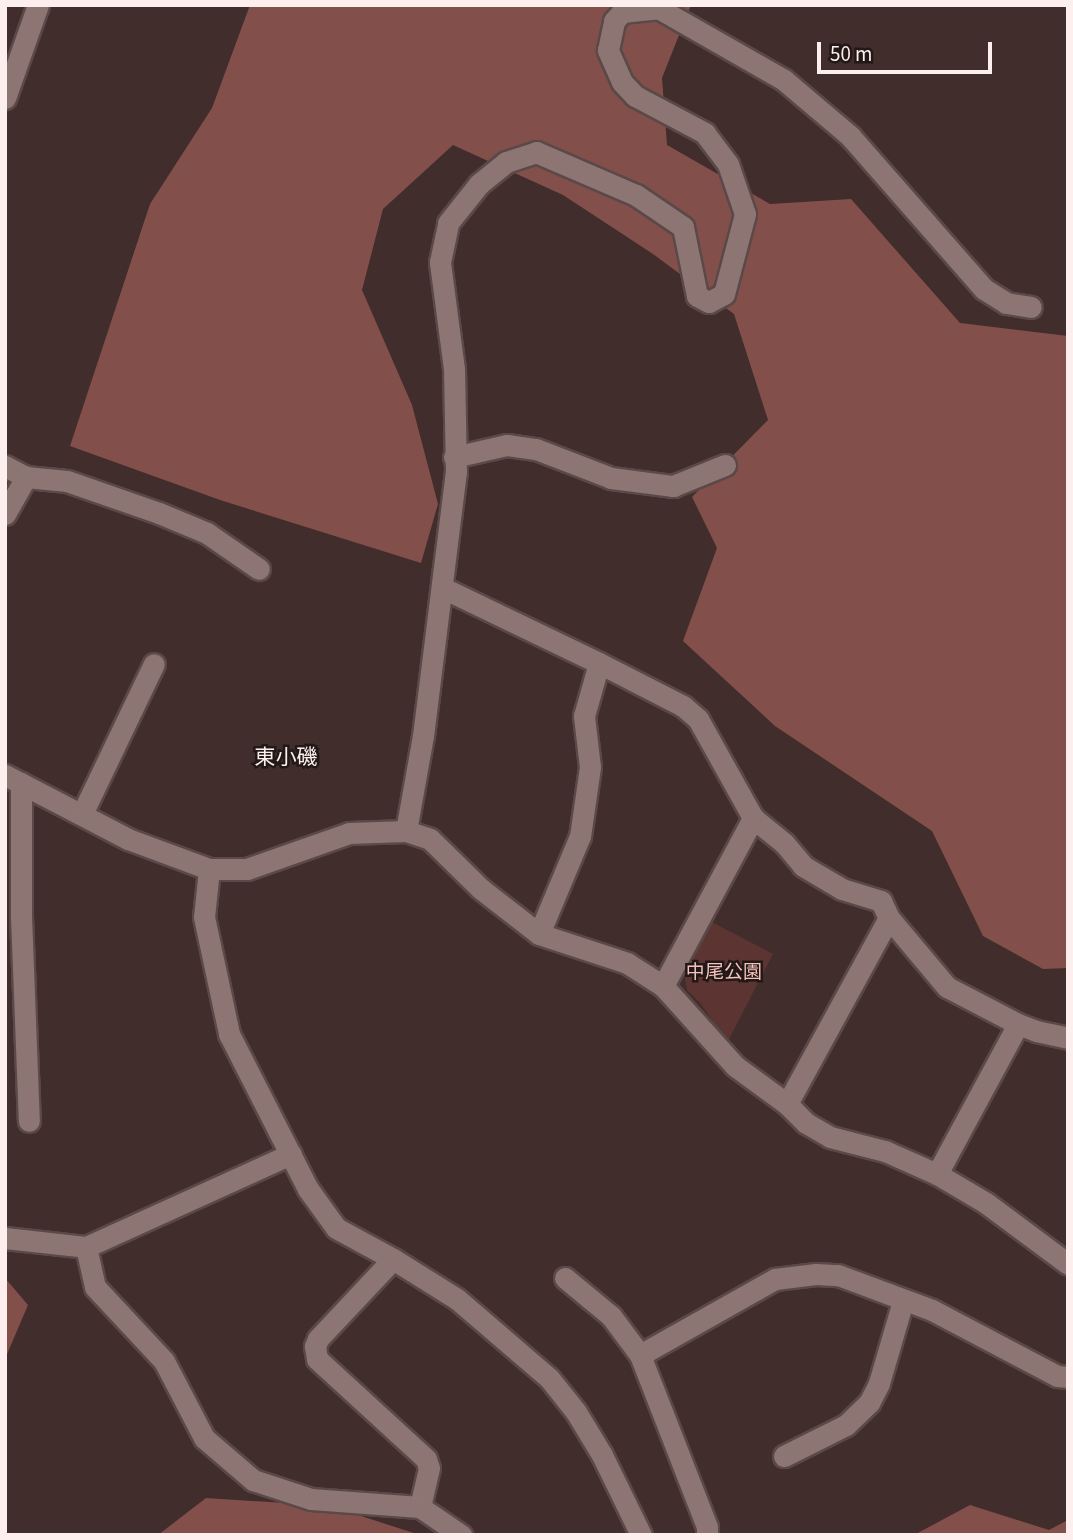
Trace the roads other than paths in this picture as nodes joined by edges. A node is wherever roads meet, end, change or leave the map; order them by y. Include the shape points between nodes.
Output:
1 (38, 5) edge
2 (5, 98) edge
3 (1031, 307) dead end
4 (454, 457) junction
5 (725, 465) dead end
6 (5, 466) edge
7 (26, 477) junction
8 (5, 514) edge
9 (259, 569) dead end
10 (443, 588) junction
11 (599, 663) junction
12 (154, 664) dead end
13 (13, 779) edge
14 (82, 814) junction
15 (753, 818) junction
16 (406, 831) junction
17 (209, 869) junction
18 (889, 918) junction
19 (539, 934) junction
20 (663, 986) junction
21 (1018, 1024) junction
22 (1068, 1038) edge
23 (787, 1104) junction
24 (29, 1121) dead end
25 (291, 1154) junction
26 (937, 1174) junction
27 (5, 1238) edge
28 (1035, 1241) junction
29 (1068, 1244) edge
30 (86, 1247) junction
31 (393, 1259) junction
32 (1068, 1264) edge
33 (565, 1278) dead end
34 (903, 1301) junction
35 (640, 1355) junction
36 (1068, 1377) edge
37 (784, 1456) dead end
38 (420, 1507) junction
39 (461, 1535) edge
40 (641, 1535) edge
41 (707, 1535) edge

1 - 2 street
3 - 4 street via 1006,303 984,289 850,136 784,80 658,8 633,8 614,21 608,50 614,69 635,96 705,133 729,164 745,214 724,294 709,302 698,296 683,227 636,195 536,152 506,162 479,184 448,223 440,262 454,369
4 - 5 street via 507,445 536,449 611,478 673,486
4 - 10 street
6 - 7 street
7 - 8 street
7 - 9 street via 67,481 159,513 207,533
10 - 11 street
10 - 16 street
11 - 15 street via 683,706 698,719
11 - 19 street via 584,716 590,767 580,836
12 - 14 street
13 - 14 street
13 - 24 street
14 - 17 street via 169,856
15 - 18 street via 803,866 842,889 881,901
15 - 20 street
16 - 17 street via 349,833 247,869
16 - 19 street via 430,839 481,889
17 - 25 street via 204,917 229,1034
18 - 21 street via 947,987
18 - 23 street
19 - 20 street via 626,963
20 - 23 street via 736,1066
21 - 22 street
21 - 26 street
23 - 26 street via 806,1123 831,1137 885,1151
25 - 30 street
25 - 31 street via 336,1228
26 - 28 street via 986,1203
27 - 30 street
28 - 29 street
28 - 32 street
30 - 38 street via 95,1287 164,1361 204,1438 253,1480 311,1499
31 - 38 street via 318,1339 316,1353 321,1364 426,1459 429,1468
31 - 40 street via 457,1299 549,1378 602,1455
33 - 35 street via 611,1316
34 - 35 street via 838,1275 775,1279
34 - 36 street via 932,1310 1057,1376
34 - 37 street via 869,1403 846,1425
35 - 41 street
38 - 39 street

